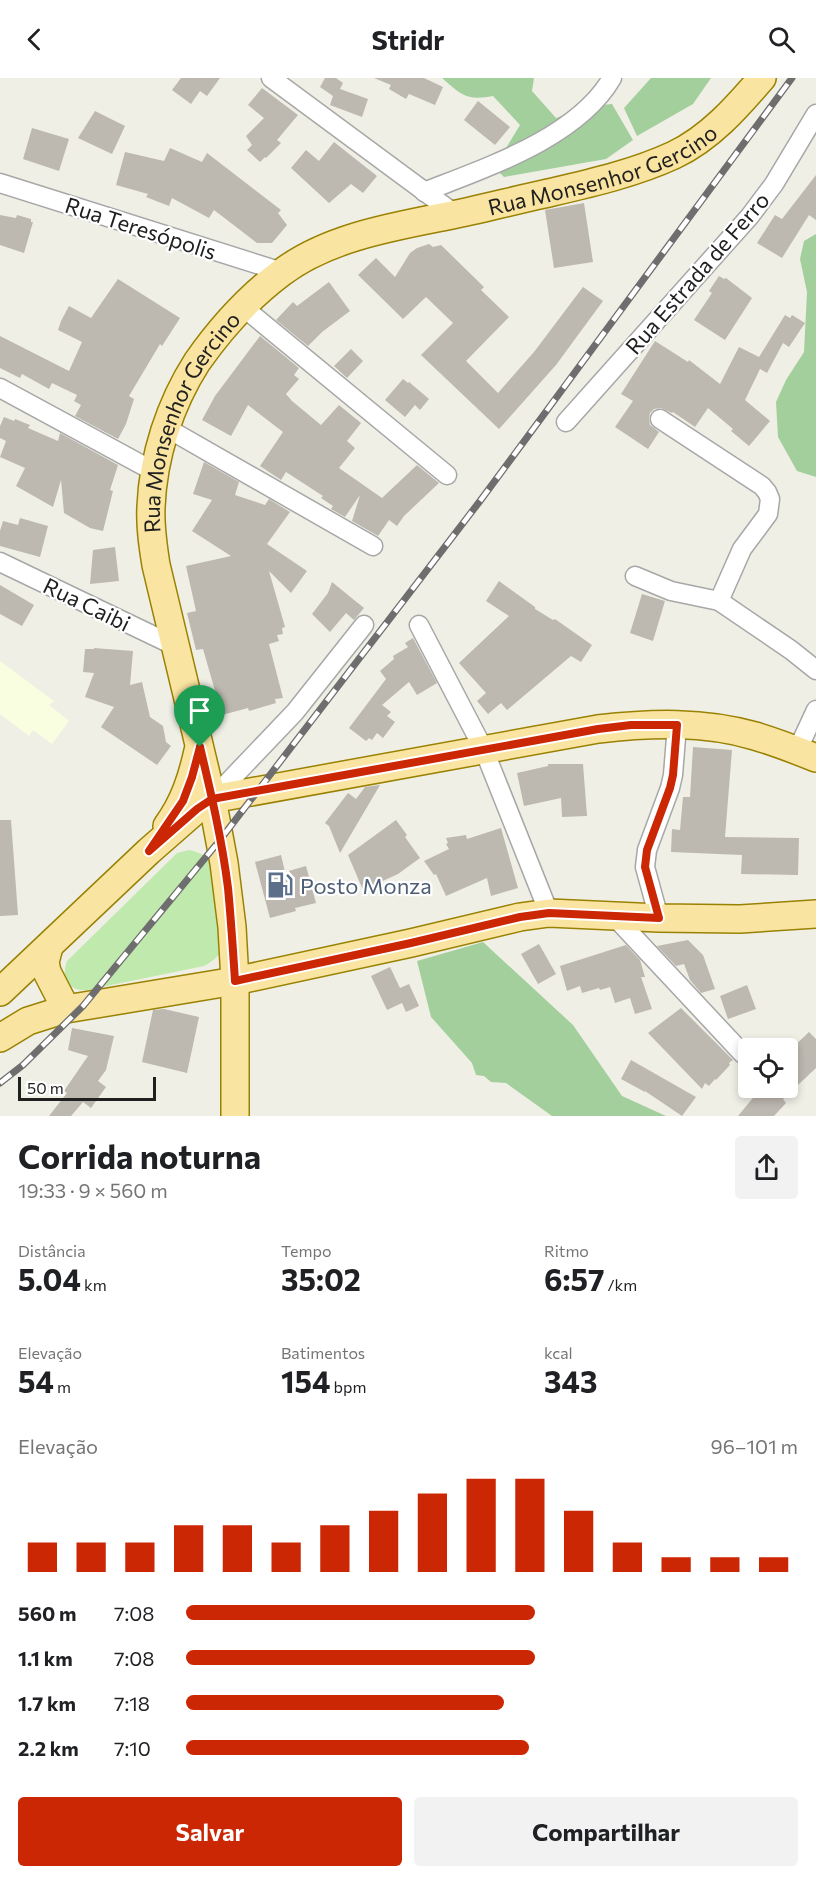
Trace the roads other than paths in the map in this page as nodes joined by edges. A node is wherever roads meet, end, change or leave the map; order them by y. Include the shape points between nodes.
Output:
1 (271, 78) edge
2 (612, 78) edge
3 (762, 78) edge
4 (816, 114) edge
5 (0, 183) edge
6 (424, 192) junction
7 (455, 214) junction
8 (282, 272) junction
9 (243, 307) junction
10 (0, 388) edge
11 (660, 419) dead end
12 (566, 422) dead end
13 (165, 427) junction
14 (155, 472) junction
15 (447, 475) dead end
16 (373, 546) dead end
17 (0, 562) edge
18 (635, 576) dead end
19 (719, 601) junction
20 (364, 625) dead end
21 (419, 625) dead end
22 (175, 646) junction
23 (816, 670) edge
24 (816, 710) edge
25 (677, 725) junction
26 (200, 747) junction
27 (484, 750) junction
28 (807, 755) edge
29 (212, 799) junction
30 (149, 851) junction
31 (549, 913) junction
32 (816, 914) edge
33 (614, 916) junction
34 (659, 918) junction
35 (49, 947) junction
36 (235, 981) junction
37 (0, 992) edge
38 (66, 1009) junction
39 (0, 1038) edge
40 (738, 1049) edge
41 (235, 1116) edge

1 - 6 street
2 - 6 street via 594,104 549,137
3 - 7 main road, Rua Monsenhor Gercino via 734,111 675,154 596,182
4 - 12 street, Rua Estrada de Ferro via 750,216
5 - 8 street, Rua Teresópolis
6 - 7 street
7 - 8 main road, Rua Monsenhor Gercino via 348,239
8 - 9 main road, Rua Monsenhor Gercino
9 - 13 main road, Rua Monsenhor Gercino via 186,380
9 - 15 street
10 - 14 street
11 - 19 street via 762,486 770,499 768,514 742,549
13 - 14 main road, Rua Monsenhor Gercino
13 - 16 street
14 - 22 main road, Rua Monsenhor Gercino via 152,536
17 - 22 street, Rua Caibi
18 - 19 street via 671,591
19 - 23 street
20 - 29 street via 295,712
21 - 27 street
22 - 26 main road, Rua Monsenhor Gercino
24 - 28 street
25 - 27 main road via 598,729
25 - 28 main road via 753,736
25 - 34 street via 673,775 647,850 645,867
26 - 29 main road, Rua Monsenhor Gercino
26 - 30 main road via 183,801
27 - 29 main road
27 - 31 street
29 - 30 main road
29 - 36 main road, Rua Monsenhor Gercino via 228,888
30 - 35 main road
31 - 33 main road
31 - 36 main road
32 - 34 main road via 740,919
33 - 34 main road
33 - 40 street
35 - 37 main road
35 - 38 main road via 47,972
36 - 38 main road
36 - 41 main road, Rua Monsenhor Gercino
38 - 39 main road via 28,1022

